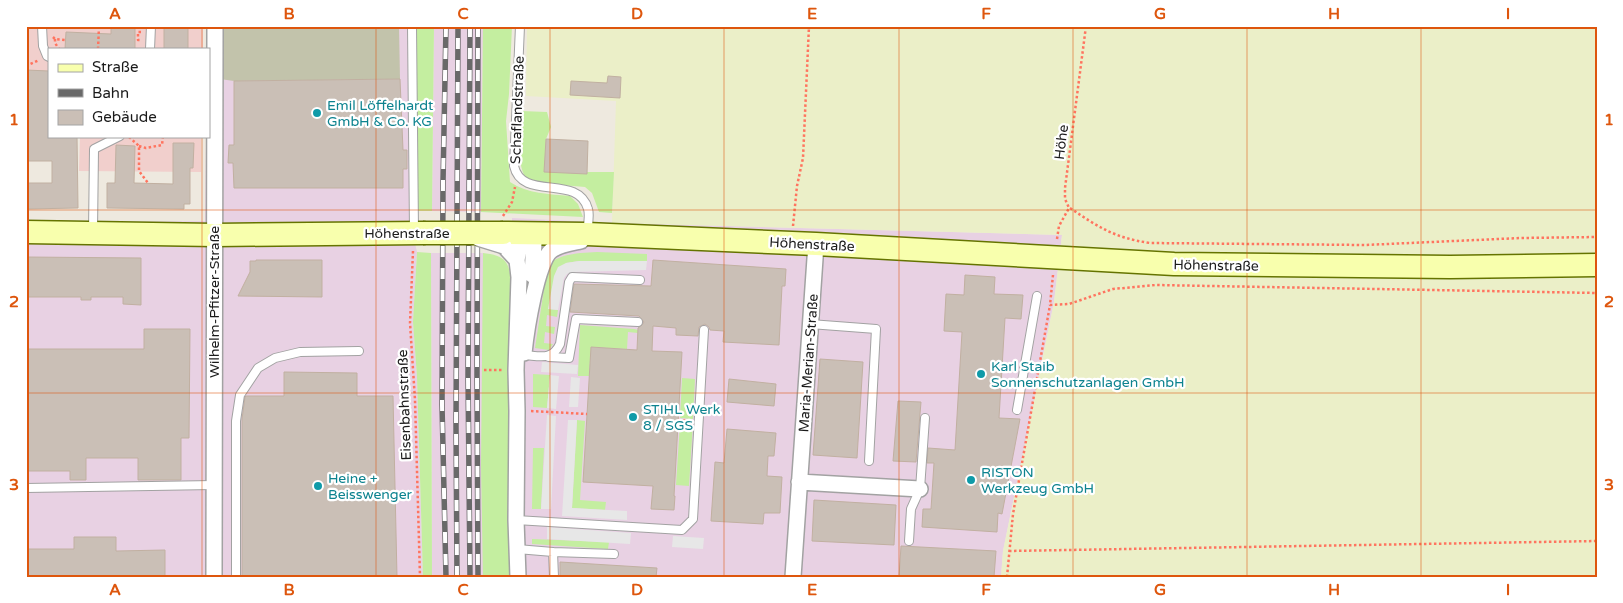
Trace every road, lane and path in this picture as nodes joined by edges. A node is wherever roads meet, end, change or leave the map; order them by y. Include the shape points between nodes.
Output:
1 (42, 26) edge
2 (99, 26) edge
3 (151, 26) edge
4 (215, 26) edge
5 (412, 26) edge
6 (520, 26) edge
7 (810, 26) edge
8 (1086, 26) edge
9 (55, 39) dead end
10 (58, 48) edge
11 (98, 48) edge
12 (150, 48) edge
13 (48, 57) edge
14 (26, 66) edge
15 (116, 138) edge
16 (130, 138) edge
17 (163, 138) edge
18 (139, 146) junction
19 (516, 173) junction
20 (148, 183) dead end
21 (1069, 208) junction
22 (26, 232) edge
23 (418, 233) junction
24 (93, 234) junction
25 (587, 234) junction
26 (215, 235) junction
27 (624, 236) junction
28 (510, 237) junction
29 (1597, 237) edge
30 (792, 243) junction
31 (816, 244) junction
32 (1055, 258) junction
33 (517, 260) junction
34 (1597, 265) edge
35 (640, 280) dead end
36 (1597, 293) edge
37 (1037, 296) dead end
38 (1050, 305) junction
39 (638, 322) dead end
40 (810, 324) junction
41 (704, 330) dead end
42 (359, 351) dead end
43 (524, 352) junction
44 (548, 357) junction
45 (484, 370) dead end
46 (516, 370) junction
47 (1017, 410) dead end
48 (517, 411) junction
49 (587, 414) dead end
50 (925, 418) dead end
51 (869, 461) dead end
52 (799, 482) junction
53 (214, 485) junction
54 (26, 488) edge
55 (920, 489) junction
56 (516, 520) junction
57 (909, 541) dead end
58 (1597, 541) edge
59 (517, 549) junction
60 (1010, 551) junction
61 (553, 552) junction
62 (614, 554) dead end
63 (214, 577) edge
64 (236, 577) edge
65 (420, 577) edge
66 (518, 577) edge
67 (554, 577) edge
68 (793, 577) edge
69 (1007, 577) edge

1 - 13 lane via 43,46
2 - 11 path
3 - 12 lane
4 - 26 street, Wilhelm-Pfitzer-Straße
5 - 23 lane
6 - 19 lane, Schaflandstraße
7 - 30 path via 803,158
8 - 21 path, Höhe via 1065,188
9 - 10 path
13 - 14 path
15 - 24 lane via 94,149
16 - 18 path
17 - 18 path via 162,145
18 - 20 path via 139,171
19 - 25 lane, Schaflandstraße via 528,184 570,191 581,197 588,209
19 - 28 path via 512,202 503,215
21 - 29 path via 1101,229 1150,243 1366,245
21 - 32 path via 1059,226
22 - 24 main road, Höhenstraße
23 - 26 main road, Höhenstraße
23 - 28 main road, Höhenstraße, bridge
23 - 65 path, Eisenbahnstraße via 410,324
24 - 26 main road, Höhenstraße
25 - 27 main road, Höhenstraße
25 - 28 main road, Höhenstraße
26 - 53 street, Wilhelm-Pfitzer-Straße
27 - 30 main road, Höhenstraße
27 - 43 street via 566,243 551,250 543,259
28 - 33 street
28 - 33 street
28 - 43 street via 534,243
30 - 31 main road, Höhenstraße
31 - 32 main road, Höhenstraße
31 - 40 street, Maria-Merian-Straße
32 - 34 main road, Höhenstraße via 1174,264
32 - 38 path
33 - 46 street
35 - 44 lane via 572,277 568,282 560,344
36 - 38 path via 1156,285 1113,289 1069,304
37 - 47 lane
38 - 60 path via 1013,514
39 - 44 lane via 576,319 569,358
40 - 51 lane via 876,329
40 - 52 street, Maria-Merian-Straße
41 - 56 lane via 693,519 682,530
42 - 64 lane via 300,352 275,358 258,368 240,395 236,422
43 - 44 lane
43 - 48 street
45 - 46 path
46 - 48 street
48 - 49 path
48 - 56 street
50 - 55 lane
52 - 55 street
52 - 68 street, Maria-Merian-Straße
53 - 54 lane
53 - 63 street, Wilhelm-Pfitzer-Straße
55 - 57 lane via 911,509
56 - 59 street
58 - 60 path
59 - 61 lane
59 - 66 street
60 - 69 path
61 - 62 lane
61 - 67 lane

